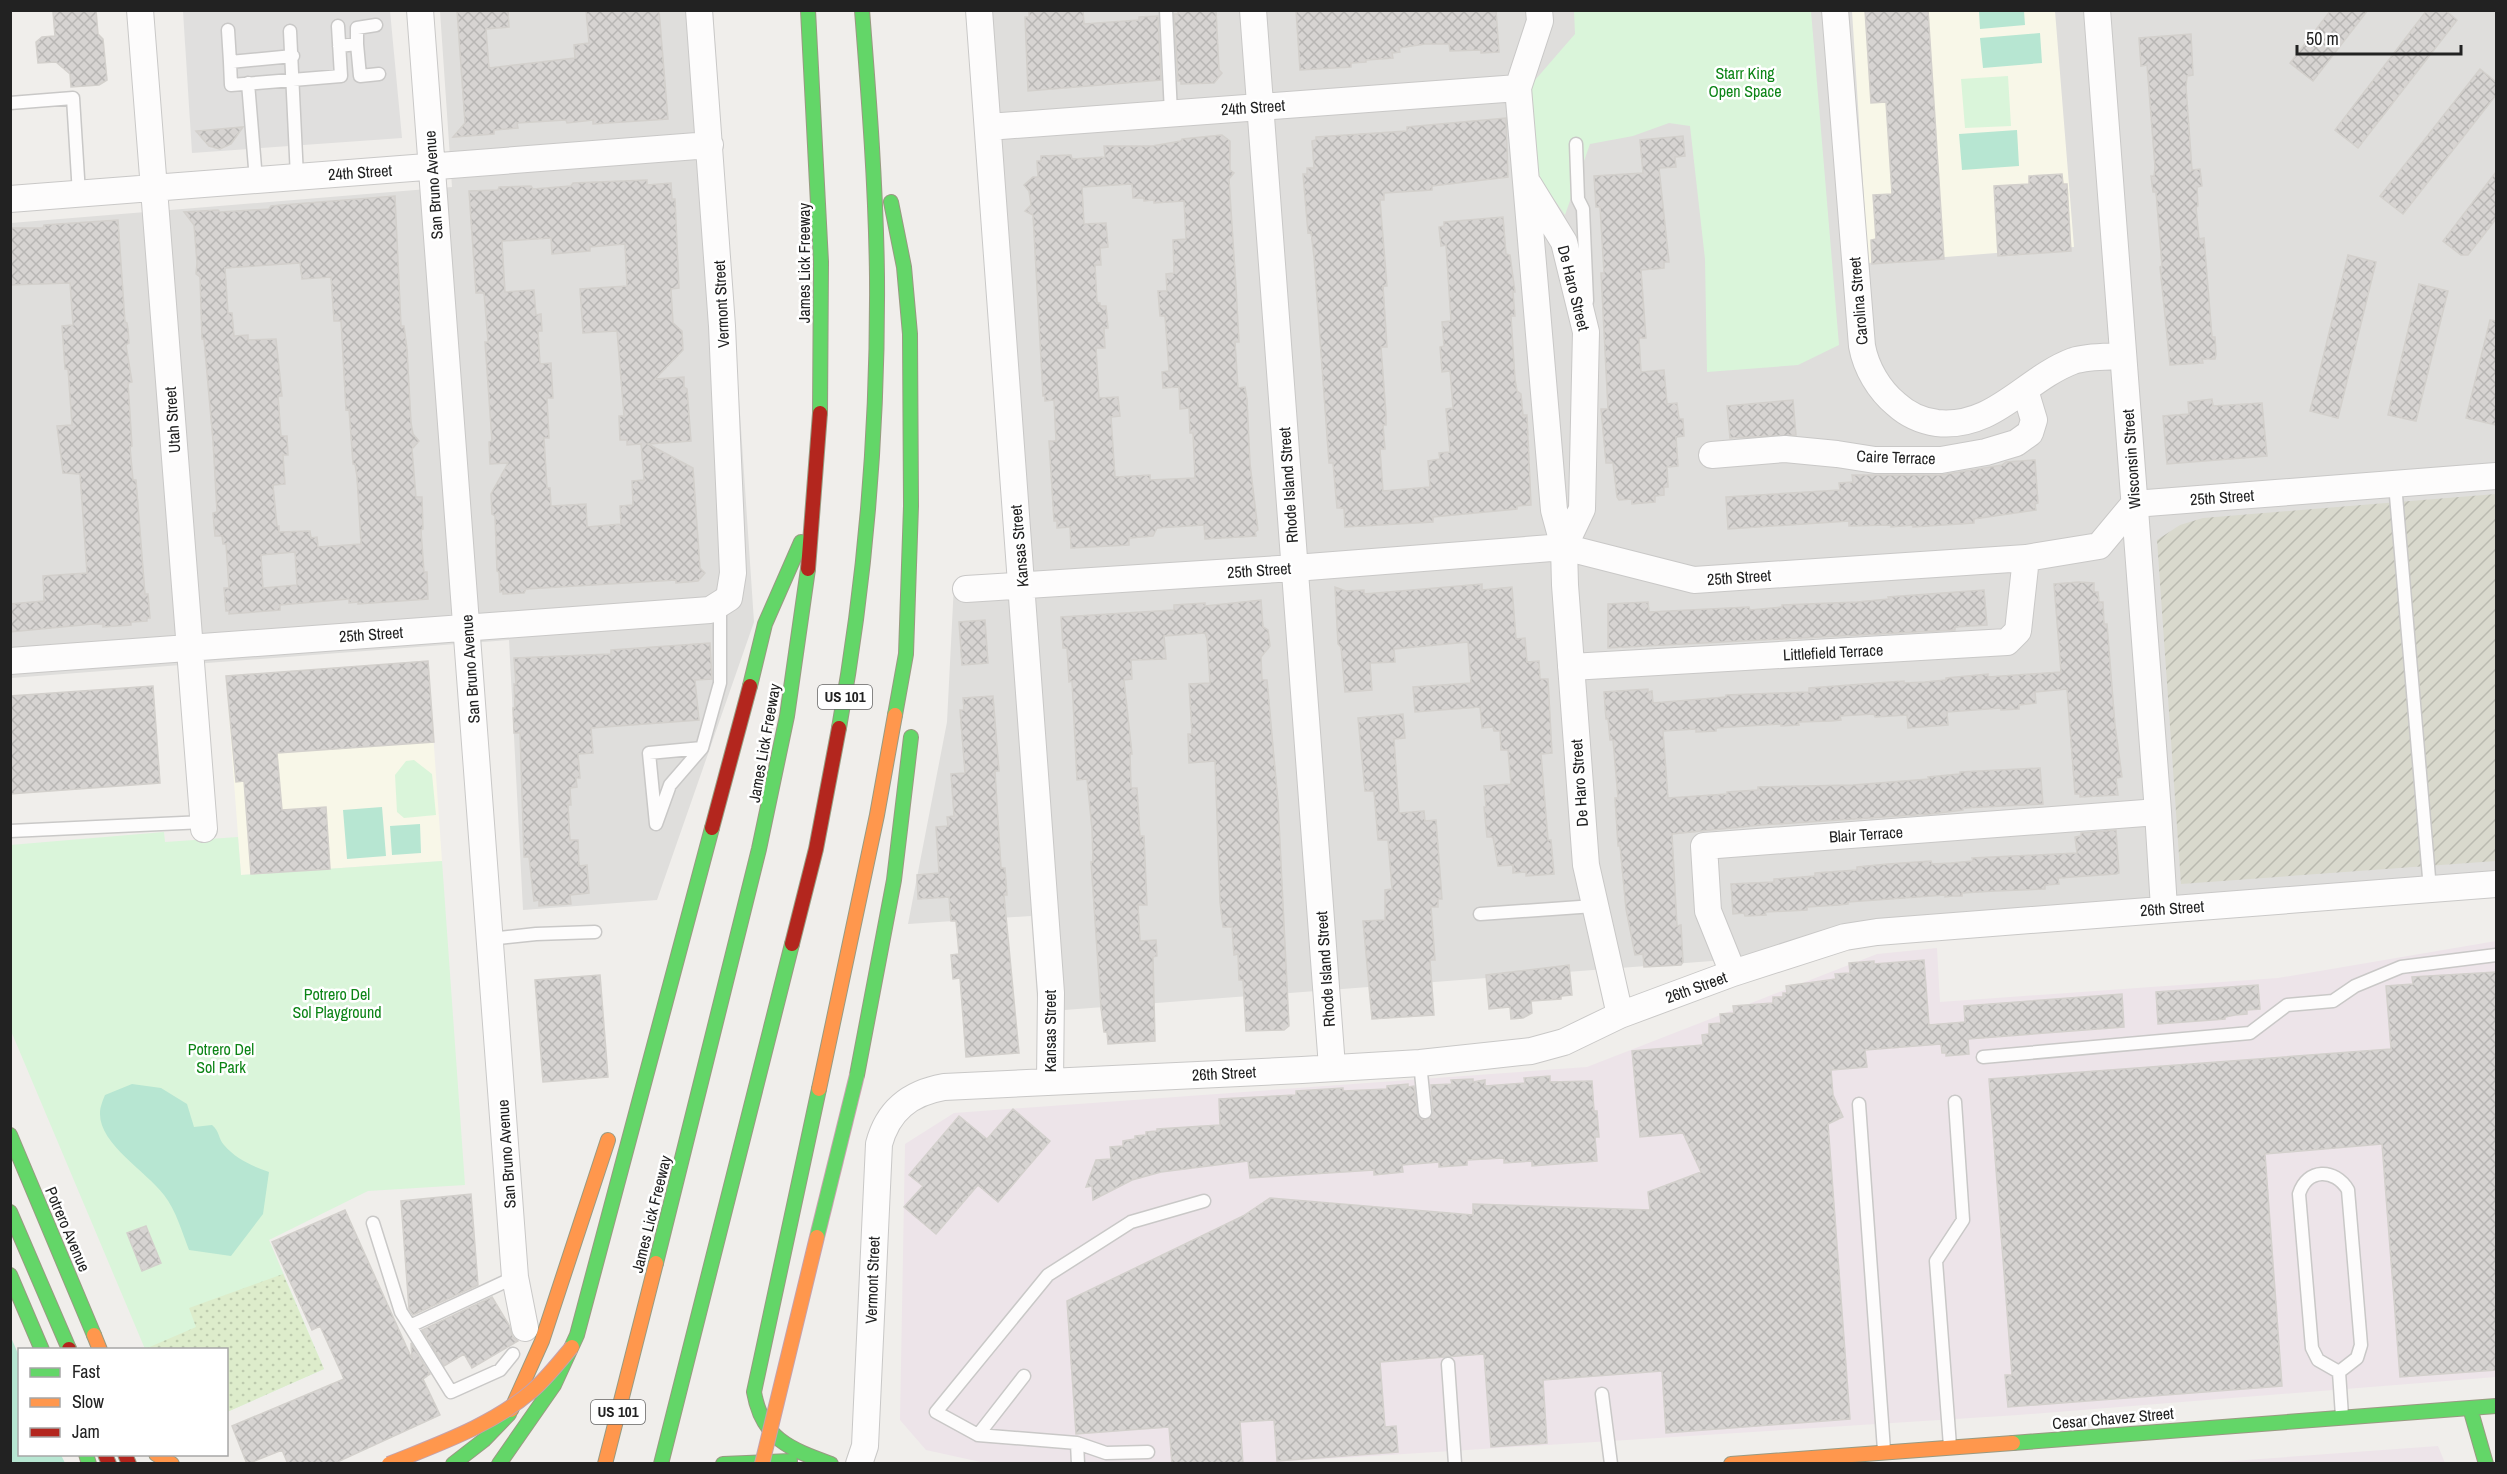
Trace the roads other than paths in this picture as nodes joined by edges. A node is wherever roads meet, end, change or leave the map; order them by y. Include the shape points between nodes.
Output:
1 (140, 10) edge
2 (420, 10) edge
3 (699, 10) edge
4 (808, 10) edge
5 (862, 10) edge
6 (979, 10) edge
7 (1166, 10) edge
8 (1253, 10) edge
9 (1539, 10) edge
10 (1835, 10) edge
11 (2097, 10) edge
12 (376, 25) dead end
13 (338, 26) dead end
14 (228, 30) dead end
15 (290, 31) dead end
16 (357, 44) junction
17 (339, 46) junction
18 (292, 56) junction
19 (230, 62) junction
20 (379, 74) dead end
21 (291, 80) junction
22 (248, 83) junction
23 (868, 88) junction
24 (1518, 88) junction
25 (10, 103) edge
26 (1260, 106) junction
27 (1171, 113) junction
28 (988, 127) junction
29 (1576, 144) dead end
30 (710, 145) junction
31 (432, 166) junction
32 (297, 177) junction
33 (256, 180) junction
34 (1526, 180) junction
35 (154, 188) junction
36 (79, 194) junction
37 (10, 199) edge
38 (1586, 332) junction
39 (2123, 356) junction
40 (2025, 390) junction
41 (1712, 455) dead end
42 (2496, 476) edge
43 (2395, 484) junction
44 (2134, 504) junction
45 (814, 513) junction
46 (910, 545) junction
47 (1564, 547) junction
48 (2026, 558) junction
49 (1295, 568) junction
50 (1023, 585) junction
51 (966, 589) dead end
52 (724, 601) junction
53 (467, 628) junction
54 (190, 648) junction
55 (10, 661) edge
56 (1571, 667) junction
57 (913, 694) dead end
58 (912, 718) dead end
59 (702, 748) junction
60 (729, 767) junction
61 (2158, 812) junction
62 (204, 826) joint
63 (10, 831) edge
64 (2496, 884) edge
65 (2430, 889) junction
66 (1594, 906) junction
67 (2164, 908) junction
68 (1480, 914) dead end
69 (595, 932) dead end
70 (490, 939) junction
71 (2496, 955) edge
72 (1732, 973) junction
73 (651, 1003) dead end
74 (1620, 1015) junction
75 (1983, 1057) dead end
76 (1420, 1063) junction
77 (1332, 1067) junction
78 (1050, 1082) junction
79 (1955, 1102) dead end
80 (903, 1103) joint
81 (1859, 1104) dead end
82 (1425, 1112) dead end
83 (612, 1127) dead end
84 (10, 1135) edge
85 (1204, 1201) dead end
86 (10, 1212) edge
87 (373, 1223) dead end
88 (10, 1275) edge
89 (514, 1276) junction
90 (410, 1326) junction
91 (525, 1328) dead end
92 (572, 1347) junction
93 (41, 1348) edge
94 (69, 1348) edge
95 (99, 1348) edge
96 (513, 1354) dead end
97 (1448, 1364) dead end
98 (2338, 1372) junction
99 (1024, 1376) dead end
100 (1602, 1394) dead end
101 (2496, 1406) edge
102 (2470, 1408) junction
103 (509, 1414) junction
104 (2342, 1417) junction
105 (978, 1435) junction
106 (1077, 1443) junction
107 (1950, 1447) junction
108 (1148, 1452) dead end
109 (1884, 1452) junction
110 (156, 1456) edge
111 (172, 1464) edge
112 (388, 1464) edge
113 (453, 1464) edge
114 (477, 1464) edge
115 (499, 1464) edge
116 (605, 1464) edge
117 (661, 1464) edge
118 (723, 1464) edge
119 (762, 1464) edge
120 (818, 1464) edge
121 (831, 1464) edge
122 (859, 1464) edge
123 (1078, 1464) edge
124 (1455, 1464) edge
125 (1611, 1464) edge
126 (1731, 1464) edge
127 (2486, 1464) edge

1 - 35 street, Utah Street
2 - 31 street, San Bruno Avenue
3 - 30 street, Vermont Street
4 - 45 main road, James Lick Freeway / US 101 via 822,255
5 - 23 main road, US 101
6 - 28 street, Kansas Street
7 - 27 lane
8 - 26 street, Rhode Island Street
9 - 24 street, De Haro Street via 1540,21
10 - 40 street, Carolina Street via 1862,346 1870,369 1891,400 1928,422 1961,423 1977,418
11 - 39 street, Wisconsin Street
12 - 16 lane via 357,28
13 - 17 lane
14 - 19 lane
15 - 18 lane
16 - 17 lane
16 - 20 lane via 360,76
17 - 21 lane via 341,76
18 - 19 lane
18 - 21 lane
19 - 22 lane via 231,85
21 - 22 lane
21 - 32 lane
22 - 33 lane
23 - 46 main road via 908,300
23 - 117 main road, US 101 via 876,232 876,384 868,519 849,670 813,860
24 - 26 street, 24th Street
24 - 34 street, De Haro Street
25 - 36 lane via 73,98
26 - 27 street, 24th Street
26 - 49 street, Rhode Island Street
27 - 28 street, 24th Street
28 - 50 street, Kansas Street
29 - 38 lane via 1578,199 1583,209
30 - 31 street, 24th Street
30 - 52 street, Vermont Street via 723,326 733,573
31 - 32 street, 24th Street
31 - 53 street, San Bruno Avenue
32 - 33 street, 24th Street
33 - 35 street, 24th Street
34 - 38 street, De Haro Street via 1564,242
34 - 47 street, De Haro Street via 1554,510
35 - 36 street, 24th Street
35 - 54 street, Utah Street
36 - 37 street, 24th Street
38 - 47 street, De Haro Street via 1582,509
39 - 40 street, Carolina Street via 2074,361
39 - 44 street, Wisconsin Street
40 - 41 street, Caire Terrace via 2034,420 2030,433 2016,443 1986,452 1941,460 1875,460 1785,449
42 - 43 street, 25th Street
43 - 44 street, 25th Street
43 - 65 lane
44 - 48 street, 25th Street via 2099,546
44 - 61 street, Wisconsin Street
45 - 60 main road via 765,624
45 - 116 main road, James Lick Freeway / US 101 via 792,689 769,809
46 - 57 main road
46 - 121 main road via 906,654 887,764 754,1392 758,1413 772,1435 793,1449
47 - 48 street, 25th Street via 1694,580
47 - 49 street, 25th Street
47 - 56 street, De Haro Street
48 - 56 street, Littlefield Terrace via 2018,630 2007,642
49 - 50 street, 25th Street
49 - 77 street, Rhode Island Street
50 - 51 street, 25th Street
50 - 78 street, Kansas Street via 1051,993
52 - 53 street, 25th Street via 710,610
52 - 59 lane via 720,683
53 - 54 street, 25th Street
53 - 70 street, San Bruno Avenue
54 - 55 street, 25th Street
54 - 62 street, Utah Street
56 - 66 street, De Haro Street via 1586,865
58 - 119 main road, bridge via 894,880 876,984
59 - 59 lane via 649,753 656,824 670,785
60 - 73 main road
60 - 92 main road
61 - 67 street, Wisconsin Street
61 - 72 street, Blair Terrace via 1704,846 1708,911
62 - 63 lane
64 - 65 street, 26th Street
65 - 67 street, 26th Street
66 - 68 lane
66 - 74 street, De Haro Street
67 - 72 street, 26th Street via 1845,936
69 - 70 lane
70 - 89 street, San Bruno Avenue
71 - 75 lane via 2402,967 2355,986 2333,1000 2287,1005 2250,1033
72 - 74 street, 26th Street
74 - 76 street, 26th Street via 1564,1042 1531,1051
76 - 77 street, 26th Street
76 - 82 lane
77 - 78 street, 26th Street
78 - 80 street, 26th Street via 944,1087 915,1095
79 - 107 lane via 1963,1220 1936,1261
80 - 122 street, Vermont Street via 883,1128 879,1144 865,1446
81 - 109 lane
83 - 103 main road via 542,1341
84 - 95 main road, Potrero Avenue
85 - 105 lane via 1131,1222 1048,1275 936,1412
86 - 94 main road
87 - 90 lane via 401,1312
88 - 93 main road
89 - 90 lane
89 - 91 street, San Bruno Avenue
90 - 96 lane via 451,1392 500,1370
92 - 112 main road, bridge via 546,1379 507,1411
92 - 115 main road, bridge via 544,1401
97 - 124 lane
98 - 98 lane via 2357,1358 2361,1345 2348,1190 2335,1176 2322,1174 2302,1185 2300,1194 2312,1348 2318,1360
98 - 104 lane
99 - 105 lane
100 - 125 lane
101 - 102 main road, Cesar Chavez Street
102 - 104 main road, Cesar Chavez Street
102 - 127 main road
103 - 113 main road
103 - 114 main road
104 - 107 main road, Cesar Chavez Street
105 - 106 lane
106 - 108 lane via 1106,1453
106 - 123 lane
107 - 109 main road, Cesar Chavez Street
109 - 126 main road, Cesar Chavez Street
110 - 111 main road
118 - 120 main road via 767,1460

